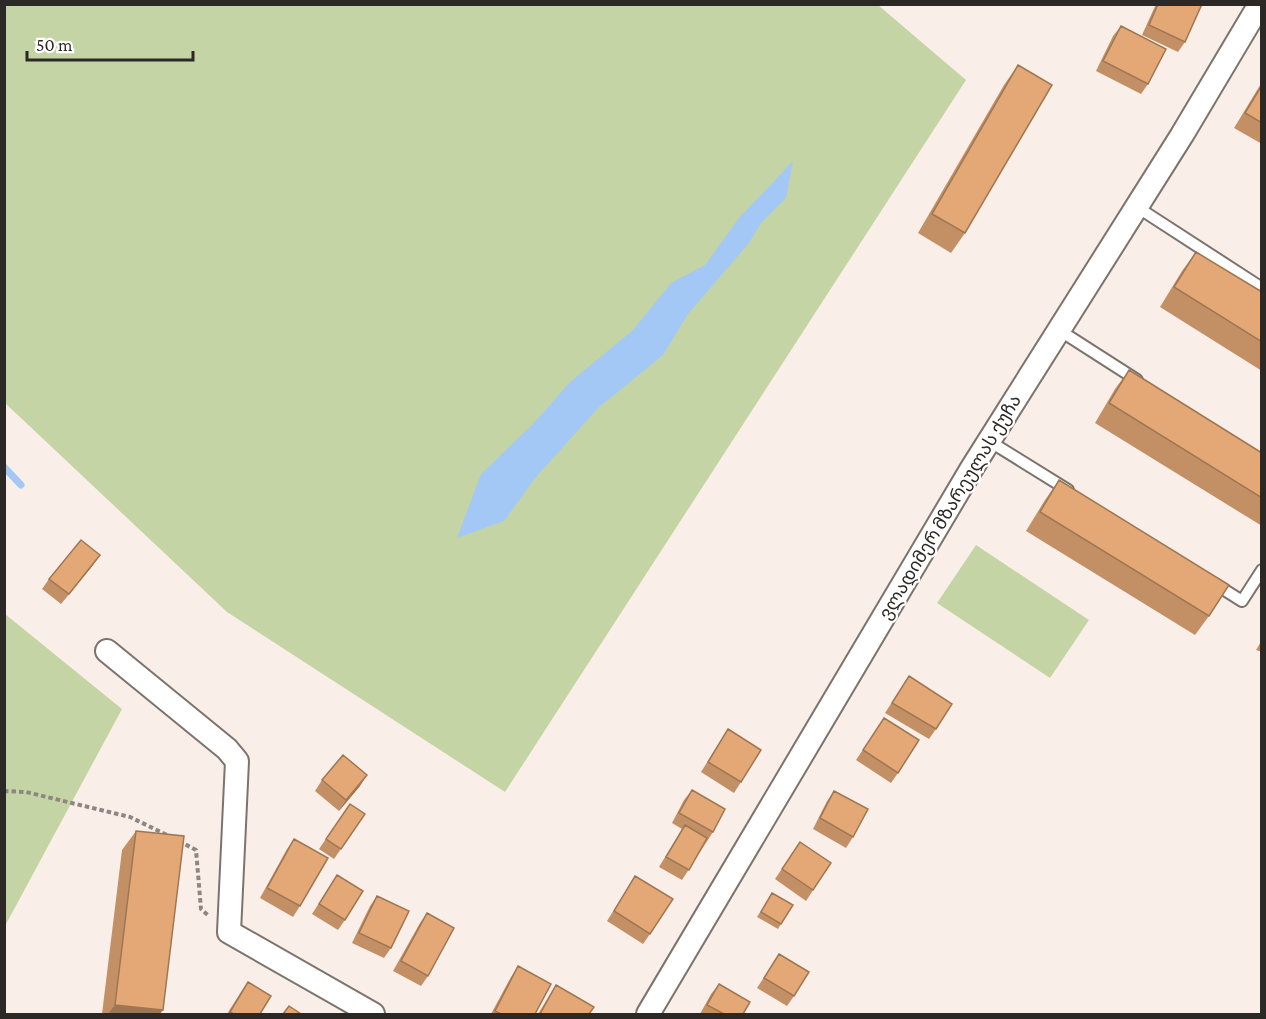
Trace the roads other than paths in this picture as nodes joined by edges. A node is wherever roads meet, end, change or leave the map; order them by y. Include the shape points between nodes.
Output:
1 (1260, 4) edge
2 (1137, 207) junction
3 (1262, 288) edge
4 (1059, 330) junction
5 (1150, 388) edge
6 (990, 441) junction
7 (1081, 498) edge
8 (1262, 570) edge
9 (1202, 575) edge
10 (107, 651) dead end
11 (373, 1014) edge
12 (648, 1014) edge

1 - 2 street, ვლადიმერ მზარეულას ქუჩა
2 - 3 lane
2 - 4 street, ვლადიმერ მზარეულას ქუჩა
4 - 5 lane
4 - 6 street, ვლადიმერ მზარეულას ქუჩა
6 - 7 lane
6 - 12 street, ვლადიმერ მზარეულას ქუჩა
8 - 9 lane via 1242,601
10 - 11 street via 227,748 237,761 229,932

